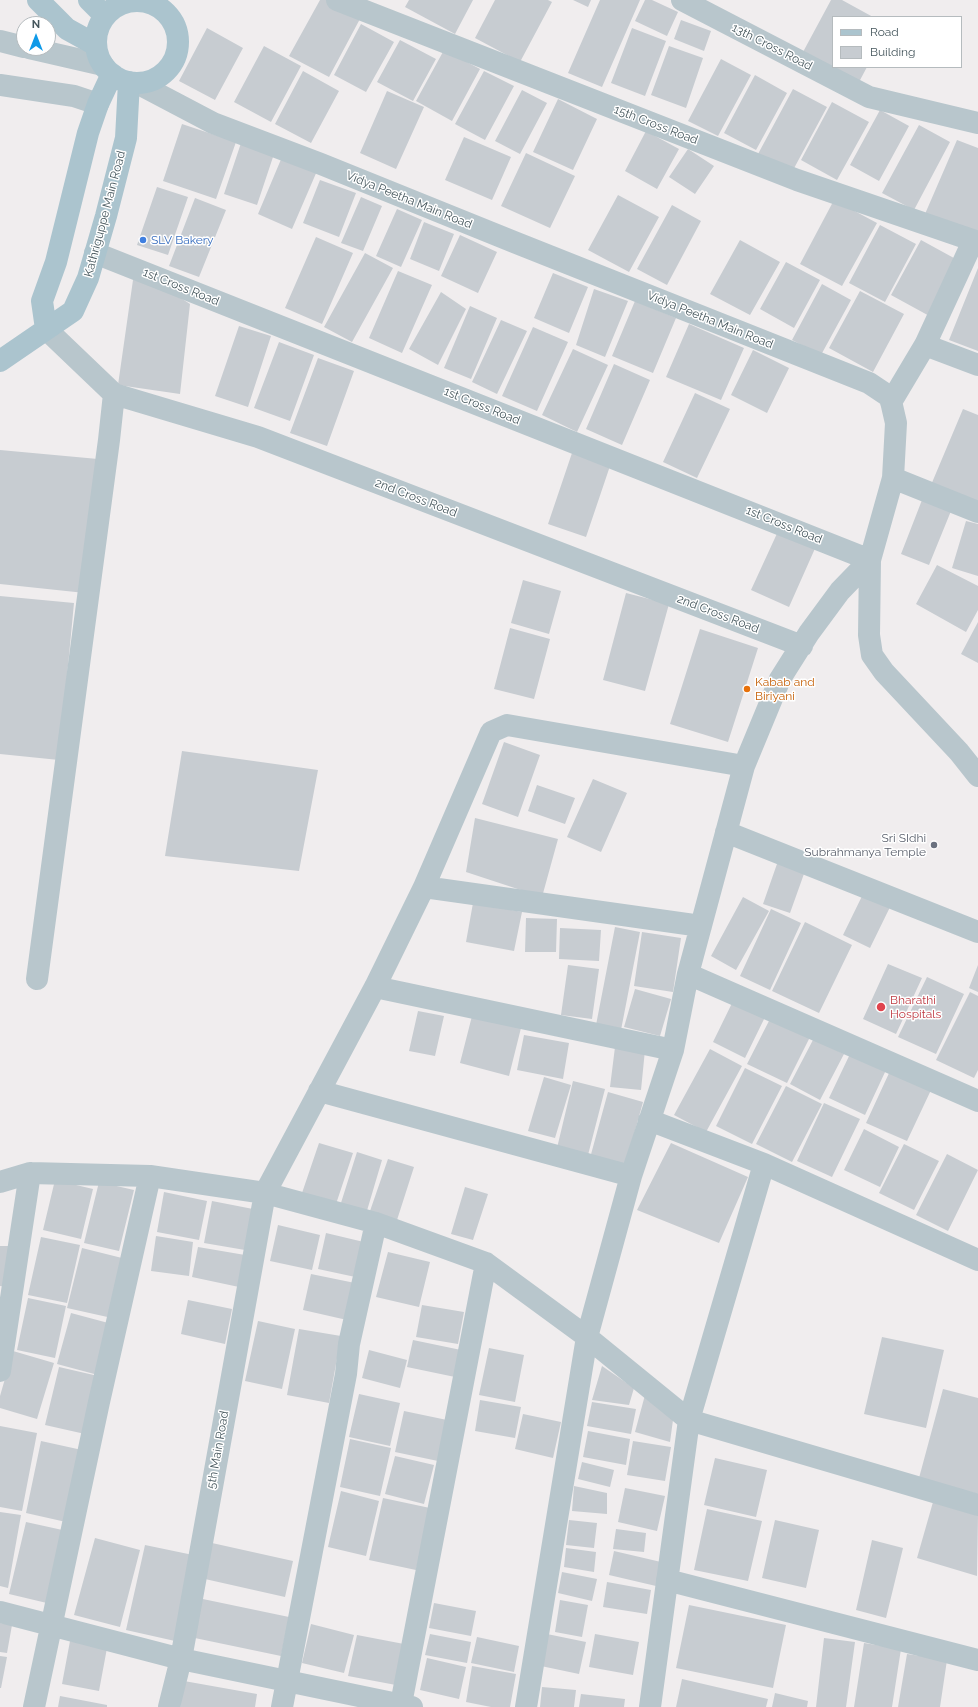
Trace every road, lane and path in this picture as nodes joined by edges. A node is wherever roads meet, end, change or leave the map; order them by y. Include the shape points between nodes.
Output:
1 (38, 0) edge
2 (89, 0) edge
3 (337, 0) edge
4 (682, 0) edge
5 (172, 7) edge
6 (105, 16) junction
7 (0, 41) edge
8 (16, 45) edge
9 (56, 55) edge
10 (116, 70) junction
11 (0, 86) edge
12 (98, 104) junction
13 (978, 123) edge
14 (976, 242) edge
15 (95, 253) junction
16 (46, 329) junction
17 (925, 345) junction
18 (0, 361) edge
19 (978, 365) edge
20 (114, 394) junction
21 (891, 402) junction
22 (893, 478) junction
23 (978, 512) edge
24 (870, 560) junction
25 (802, 646) junction
26 (744, 766) junction
27 (978, 776) edge
28 (726, 832) junction
29 (424, 886) junction
30 (701, 926) junction
31 (978, 932) edge
32 (688, 974) junction
33 (37, 979) dead end
34 (375, 987) junction
35 (673, 1050) junction
36 (319, 1091) junction
37 (978, 1101) edge
38 (649, 1120) junction
39 (764, 1164) junction
40 (30, 1173) junction
41 (150, 1176) junction
42 (631, 1176) junction
43 (0, 1182) edge
44 (265, 1193) junction
45 (376, 1223) junction
46 (978, 1260) edge
47 (486, 1263) junction
48 (587, 1337) junction
49 (0, 1371) edge
50 (690, 1420) junction
51 (978, 1506) edge
52 (667, 1580) junction
53 (0, 1612) edge
54 (52, 1624) junction
55 (181, 1659) junction
56 (978, 1660) edge
57 (286, 1680) junction
58 (379, 1703) edge
59 (406, 1705) edge
60 (34, 1707) edge
61 (169, 1707) edge
62 (282, 1707) edge
63 (526, 1707) edge
64 (650, 1707) edge

1 - 10 main road via 67,29
2 - 6 main road
3 - 14 street, 15th Cross Road via 797,180
4 - 13 street, 13th Cross Road via 869,97
5 - 6 main road via 142,1 128,2 115,7
5 - 10 main road via 179,39 177,53 170,66 150,81
6 - 10 main road via 98,27
7 - 8 street
9 - 10 street, Vidya Peetha Main Road
10 - 12 main road
10 - 15 main road, Kathriguppe Main Road via 126,138
10 - 21 street, Vidya Peetha Main Road via 213,123 869,383 890,397
11 - 12 street via 74,96
12 - 16 main road via 88,133 56,262 42,301
14 - 17 street
15 - 16 main road, Kathriguppe Main Road via 88,278 73,311
15 - 24 street, 1st Cross Road
16 - 18 main road, Kathriguppe Main Road
16 - 20 street, 2nd Cross Road
17 - 19 street
17 - 21 street
20 - 25 street, 2nd Cross Road via 258,437
20 - 33 street via 110,440
21 - 22 street via 896,423
22 - 23 street
22 - 24 street
24 - 25 street via 840,591
24 - 27 street via 869,635 872,655 884,672
25 - 26 street via 780,679
26 - 28 street
26 - 29 street, 5th Main Road via 507,725 491,732
28 - 30 street
28 - 31 street
29 - 30 street
29 - 34 street, 5th Main Road
30 - 32 street
32 - 35 street
32 - 37 street
34 - 35 street
34 - 36 street, 5th Main Road
35 - 38 street
36 - 42 street
36 - 44 street, 5th Main Road
38 - 39 street
38 - 42 street
39 - 46 street
39 - 50 street
40 - 41 street
40 - 43 street
40 - 49 street
41 - 44 street
41 - 54 street
42 - 48 street
44 - 45 street
44 - 55 street, 5th Main Road
45 - 47 street
45 - 57 street via 349,1344 346,1374
47 - 48 street
47 - 59 street
48 - 50 street
48 - 63 street
50 - 51 street
50 - 52 street
52 - 56 street
52 - 64 street
53 - 54 street
54 - 55 street
54 - 60 street
55 - 57 street
55 - 61 street, 5th Main Road
57 - 58 street
57 - 62 street
58 - 59 street

